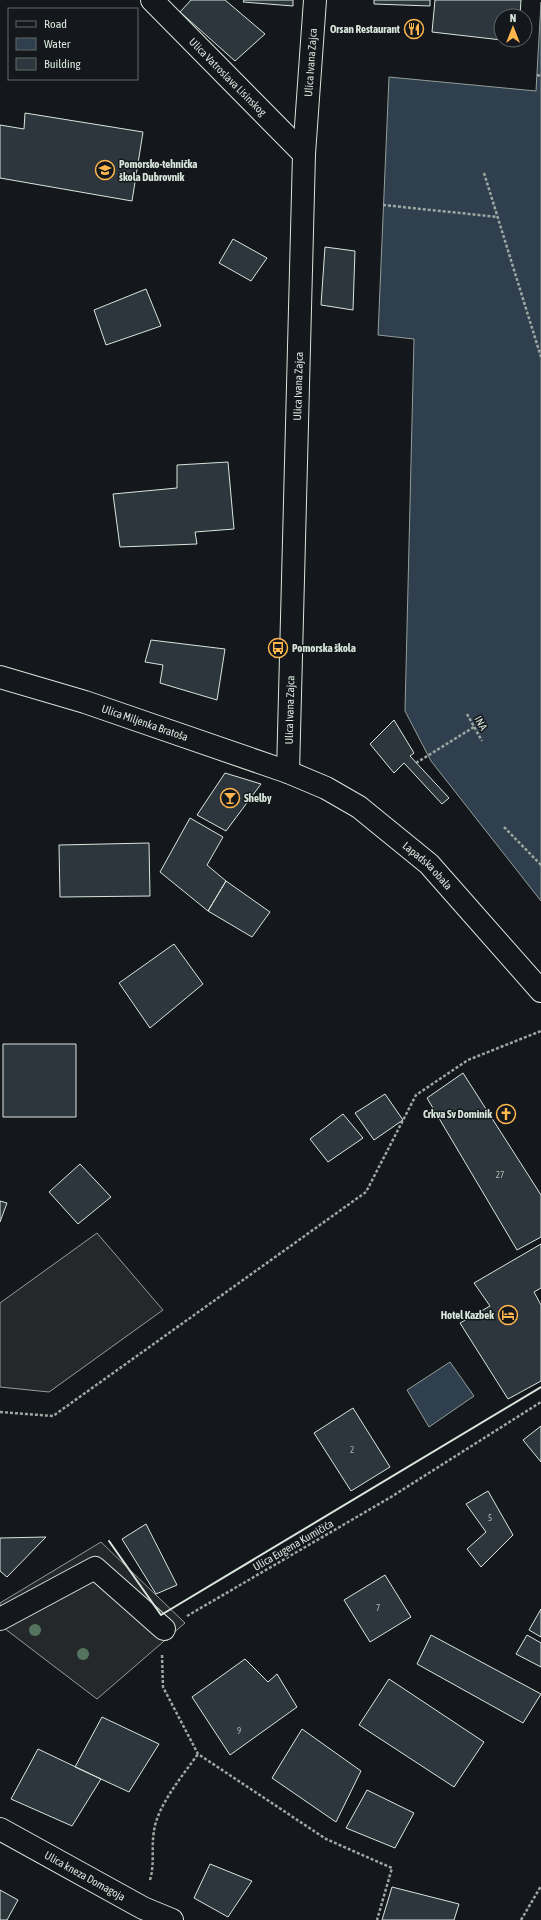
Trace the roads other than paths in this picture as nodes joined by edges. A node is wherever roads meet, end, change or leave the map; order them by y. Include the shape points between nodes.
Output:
1 (152, 0) edge
2 (315, 0) edge
3 (304, 154) junction
4 (0, 677) edge
5 (288, 772) junction
6 (541, 991) edge
7 (0, 1619) edge
8 (164, 1629) road end
9 (0, 1829) edge
10 (172, 1920) edge

1 - 3 street, Ulica Vatroslava Lisinskog
2 - 3 street, Ulica Ivana Zajca
3 - 5 street, Ulica Ivana Zajca
4 - 5 street, Ulica Miljenka Bratoša via 84,702
5 - 6 street, Lapadska obala via 326,788 360,807 428,864
7 - 8 street via 95,1568
9 - 10 street, Ulica kneza Domagoja via 143,1908

